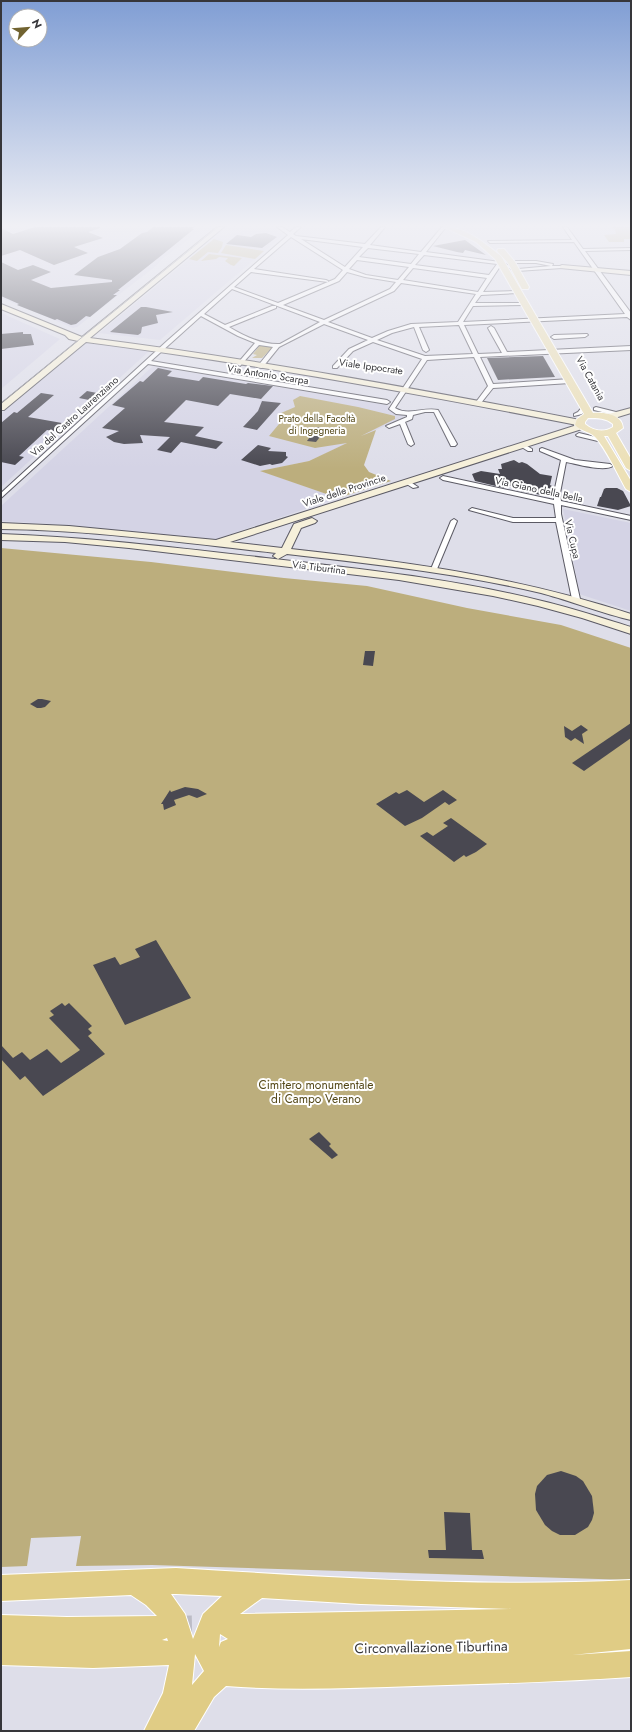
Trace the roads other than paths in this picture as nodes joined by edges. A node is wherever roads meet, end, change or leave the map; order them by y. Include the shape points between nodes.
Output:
1 (5, 308) edge
2 (122, 308) edge
3 (208, 308) edge
4 (272, 308) edge
5 (281, 308) edge
6 (356, 308) edge
7 (471, 308) edge
8 (527, 308) edge
9 (625, 308) edge
10 (539, 311) dead end
11 (201, 314) junction
12 (631, 316) edge
13 (534, 320) junction
14 (324, 322) junction
15 (460, 323) junction
16 (416, 326) junction
17 (225, 327) junction
18 (491, 328) dead end
19 (549, 329) junction
20 (90, 334) junction
21 (585, 335) dead end
22 (69, 337) junction
23 (83, 340) junction
24 (372, 340) junction
25 (258, 343) junction
26 (277, 346) junction
27 (164, 348) junction
28 (631, 348) edge
29 (426, 350) dead end
30 (553, 351) junction
31 (563, 351) junction
32 (505, 354) junction
33 (476, 355) junction
34 (425, 358) junction
35 (243, 361) junction
36 (147, 362) junction
37 (570, 363) dead end
38 (262, 364) junction
39 (335, 367) dead end
40 (570, 381) junction
41 (408, 386) junction
42 (491, 386) junction
43 (588, 395) dead end
44 (481, 399) junction
45 (387, 402) dead end
46 (1, 408) edge
47 (631, 410) edge
48 (410, 415) junction
49 (618, 418) junction
50 (631, 418) edge
51 (402, 421) junction
52 (589, 421) junction
53 (389, 426) dead end
54 (611, 432) junction
55 (602, 440) junction
56 (411, 444) dead end
57 (453, 445) dead end
58 (526, 447) junction
59 (542, 450) dead end
60 (564, 459) junction
61 (610, 466) dead end
62 (631, 468) edge
63 (443, 478) junction
64 (407, 482) junction
65 (415, 488) junction
66 (631, 489) edge
67 (1, 496) edge
68 (557, 503) junction
69 (472, 510) dead end
70 (631, 518) edge
71 (288, 519) junction
72 (559, 520) junction
73 (454, 521) dead end
74 (1, 526) edge
75 (297, 526) junction
76 (1, 537) edge
77 (218, 543) junction
78 (285, 551) junction
79 (219, 555) junction
80 (257, 560) junction
81 (434, 569) junction
82 (576, 599) junction
83 (631, 617) edge
84 (631, 631) edge
85 (136, 1584) junction
86 (259, 1586) junction
87 (1, 1588) edge
88 (631, 1593) edge
89 (631, 1612) edge
90 (1, 1628) edge
91 (158, 1628) tunnel mouth
92 (631, 1636) edge
93 (468, 1648) junction
94 (1, 1652) edge
95 (224, 1658) junction
96 (550, 1658) dead end
97 (174, 1660) junction
98 (631, 1664) edge
99 (157, 1731) edge
100 (179, 1731) edge

1 - 22 main road
2 - 20 main road
3 - 11 street, Via del Castro Laurenziano
4 - 17 street
5 - 14 street
6 - 14 street
7 - 15 street
8 - 13 main road, Via Catania
9 - 12 street
10 - 19 main road, Via Catania
11 - 17 street
11 - 27 street, Via del Castro Laurenziano
12 - 19 street
13 - 15 street
13 - 19 street
13 - 30 main road, Via Catania
14 - 24 street
14 - 26 street
15 - 16 street
15 - 33 street
16 - 24 street via 392,331
16 - 29 street
17 - 25 street
18 - 32 street
19 - 21 street
19 - 31 main road, Via Catania
20 - 22 main road, Viale Ippocrate via 79,332
20 - 23 main road
20 - 27 main road, Viale Ippocrate via 152,342
22 - 23 main road
23 - 27 main road
23 - 46 main road
24 - 34 street
24 - 39 street via 351,350
25 - 26 street
25 - 35 street
26 - 38 street
27 - 35 main road, Viale Ippocrate
27 - 36 street, Via del Castro Laurenziano
28 - 31 street
30 - 31 street
30 - 32 street
30 - 40 main road, Via Catania
31 - 37 main road, Via Catania
32 - 33 street
33 - 34 street
33 - 42 street
34 - 41 street
35 - 38 main road, Viale Ippocrate
36 - 45 street, Via Antonio Scarpa
36 - 67 street, Via del Castro Laurenziano
38 - 41 main road, Viale Ippocrate
40 - 42 street
40 - 52 main road, Via Catania via 585,407
41 - 44 main road, Viale Ippocrate
41 - 48 street via 391,407 397,412
42 - 44 street
43 - 52 main road, Via Catania
44 - 52 main road, Viale Ippocrate
47 - 49 main road
48 - 51 street via 410,418
48 - 57 street via 424,411 438,412
49 - 50 main road
49 - 52 main road
49 - 52 street
49 - 54 main road via 618,428
51 - 53 street
51 - 56 street
52 - 54 main road
52 - 55 main road
52 - 55 street
52 - 58 main road, Viale delle Provincie
54 - 62 main road
55 - 66 main road
58 - 63 main road, Viale delle Provincie
58 - 64 main road, Viale delle Provincie
59 - 60 street
60 - 61 street
60 - 68 street, Via Cupa
63 - 65 main road, Viale delle Provincie
63 - 68 street, Via Giano della Bella
64 - 65 street
64 - 71 main road, Viale delle Provincie
65 - 75 main road, Viale delle Provincie
68 - 70 street, Via Giano della Bella
68 - 72 street, Via Cupa
69 - 72 street via 513,520
71 - 75 street
71 - 77 main road, Viale delle Provincie
72 - 82 street, Via Cupa
73 - 81 street
74 - 77 main road, Via Tiburtina via 82,530
75 - 78 main road
76 - 79 main road, Via Tiburtina via 90,542
77 - 78 main road, Via Tiburtina
77 - 79 main road
78 - 80 main road via 275,557
78 - 81 main road, Via Tiburtina
79 - 80 main road, Via Tiburtina
80 - 84 main road, Via Tiburtina via 428,580 496,592 571,611
81 - 82 main road, Via Tiburtina via 508,582
82 - 83 main road, Via Tiburtina
85 - 86 highway via 176,1582
85 - 87 highway
85 - 97 highway via 158,1598 171,1614 180,1638
86 - 88 highway via 507,1596
86 - 95 highway via 224,1609 208,1631 208,1652 215,1665
89 - 95 highway, Circonvallazione Tiburtina via 503,1622
90 - 91 highway
92 - 93 highway, Circonvallazione Tiburtina
93 - 95 highway, Circonvallazione Tiburtina
93 - 96 highway
94 - 97 highway via 93,1654
95 - 98 highway via 265,1676 577,1668
95 - 100 highway
97 - 99 highway via 177,1689

